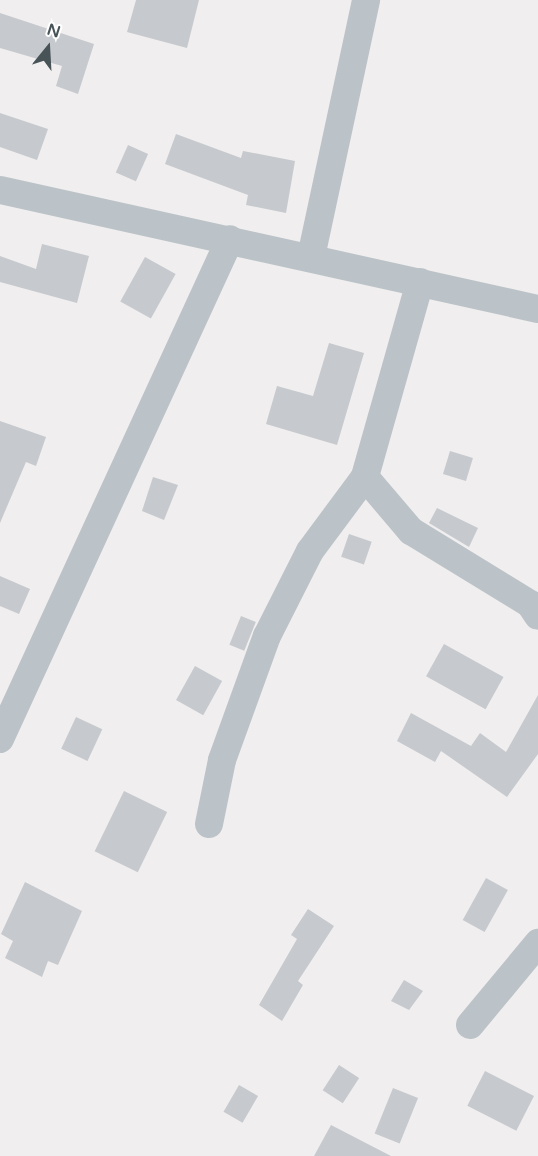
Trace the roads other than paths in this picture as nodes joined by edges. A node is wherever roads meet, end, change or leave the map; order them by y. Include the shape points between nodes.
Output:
1 (366, 0) edge
2 (0, 190) edge
3 (230, 239) junction
4 (311, 257) junction
5 (420, 282) junction
6 (538, 309) edge
7 (365, 477) junction
8 (538, 616) edge
9 (0, 739) edge
10 (209, 824) dead end
11 (538, 943) edge
12 (470, 1025) dead end

1 - 4 street
2 - 3 street
3 - 4 street
3 - 9 street
4 - 5 street
5 - 6 street
5 - 7 street
7 - 8 street via 411,531 530,604
7 - 10 street via 310,551 267,636 222,760
11 - 12 street

